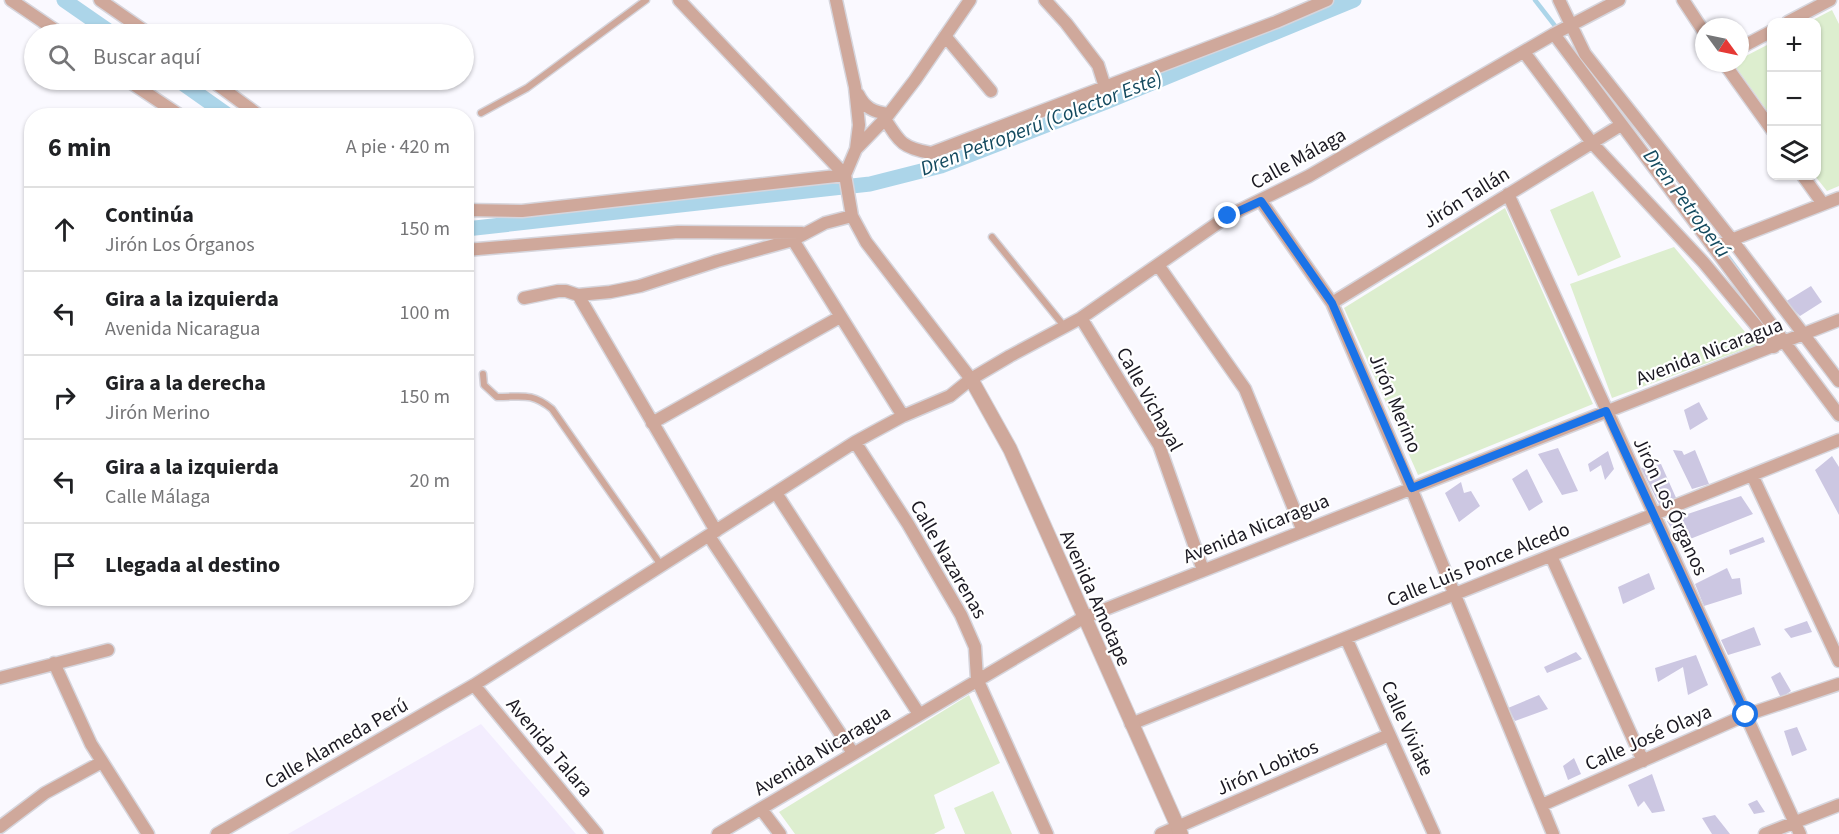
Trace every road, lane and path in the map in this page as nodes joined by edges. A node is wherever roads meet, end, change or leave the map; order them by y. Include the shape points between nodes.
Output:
1 (11, 0) edge
2 (100, 0) edge
3 (646, 0) edge
4 (678, 0) edge
5 (837, 0) edge
6 (970, 0) edge
7 (1045, 0) edge
8 (1327, 0) edge
9 (1559, 0) edge
10 (1619, 0) edge
11 (1683, 0) edge
12 (1830, 0) edge
13 (1836, 0) edge
14 (1839, 7) edge
15 (1695, 18) edge
16 (1796, 18) edge
17 (46, 24) edge
18 (135, 24) edge
19 (1571, 25) junction
20 (1554, 34) junction
21 (1767, 34) edge
22 (945, 36) junction
23 (1749, 44) edge
24 (1524, 51) junction
25 (1730, 72) edge
26 (855, 87) junction
27 (1105, 87) junction
28 (143, 90) edge
29 (225, 90) edge
30 (991, 91) dead end
31 (169, 108) edge
32 (249, 108) edge
33 (481, 113) dead end
34 (887, 117) junction
35 (1622, 125) junction
36 (1769, 126) edge
37 (1592, 143) junction
38 (856, 149) junction
39 (845, 175) junction
40 (1806, 180) edge
41 (1508, 194) junction
42 (1839, 198) edge
43 (1261, 201) junction
44 (1823, 204) junction
45 (474, 210) edge
46 (852, 216) junction
47 (807, 233) junction
48 (992, 237) dead end
49 (793, 240) junction
50 (1732, 240) junction
51 (1713, 247) junction
52 (474, 249) edge
53 (1158, 265) junction
54 (578, 295) junction
55 (524, 298) dead end
56 (1332, 303) junction
57 (840, 317) junction
58 (1081, 318) junction
59 (1839, 320) edge
60 (1064, 326) junction
61 (1804, 335) junction
62 (1780, 345) junction
63 (483, 374) dead end
64 (971, 379) junction
65 (1839, 381) edge
66 (1606, 411) junction
67 (1839, 415) edge
68 (903, 416) junction
69 (652, 423) junction
70 (1839, 440) edge
71 (855, 442) junction
72 (1752, 475) junction
73 (1412, 488) junction
74 (776, 493) junction
75 (1654, 515) junction
76 (1303, 531) junction
77 (712, 533) junction
78 (1551, 556) junction
79 (662, 566) junction
80 (1203, 570) junction
81 (1455, 595) junction
82 (1083, 618) junction
83 (1346, 638) junction
84 (108, 651) dead end
85 (1839, 661) edge
86 (54, 663) junction
87 (0, 678) edge
88 (977, 679) junction
89 (1839, 684) edge
90 (474, 685) junction
91 (919, 714) junction
92 (1746, 715) junction
93 (1131, 724) junction
94 (1389, 735) junction
95 (853, 753) junction
96 (1643, 760) junction
97 (102, 762) junction
98 (1542, 805) junction
99 (1839, 805) edge
100 (761, 809) junction
101 (0, 827) edge
102 (1798, 828) edge
103 (1179, 831) edge
104 (148, 834) edge
105 (217, 834) edge
106 (597, 834) edge
107 (718, 834) edge
108 (780, 834) edge
109 (1047, 834) edge
110 (1161, 834) edge
111 (1434, 834) edge
112 (1553, 834) edge
113 (1765, 834) edge

1 - 17 street
2 - 18 street
3 - 33 lane via 527,88
4 - 39 street
5 - 26 street
6 - 22 street
7 - 27 street via 1098,65
8 - 27 street
9 - 19 street
10 - 19 street, Calle Málaga
11 - 15 street
12 - 16 street
13 - 14 street
19 - 20 street, Calle Málaga
19 - 50 street via 1585,54
20 - 24 street, Calle Málaga
20 - 35 street
21 - 23 street
22 - 30 street
22 - 34 street
24 - 37 street
24 - 43 street, Calle Málaga
25 - 36 street
26 - 34 street via 869,109
26 - 38 street via 859,125
27 - 34 street via 931,153 909,149 896,137
28 - 31 street
29 - 32 street
34 - 38 street
35 - 37 street, Jirón Tallán
35 - 51 street
37 - 41 street, Jirón Tallán
37 - 62 street
38 - 39 street
39 - 45 street via 522,211
39 - 46 street
40 - 44 street
41 - 56 street, Jirón Tallán
41 - 66 street, Jirón Los Órganos
42 - 44 street
43 - 53 street, Calle Málaga via 1228,216
43 - 56 street, Jirón Merino
44 - 50 street
46 - 47 street
46 - 64 street via 866,242
47 - 49 street
47 - 52 street via 678,232
48 - 60 lane
49 - 54 street via 640,286
49 - 57 street
50 - 51 street
50 - 61 street
51 - 62 street
53 - 58 street, Calle Málaga
53 - 76 street via 1245,389
54 - 55 street via 558,291
54 - 69 street
56 - 73 street, Jirón Merino
57 - 68 street
57 - 69 street
58 - 60 street, Calle Málaga
58 - 80 street, Calle Vichayal via 1159,445
59 - 61 street, Avenida Nicaragua
60 - 64 street, Calle Málaga
61 - 62 street, Avenida Nicaragua
61 - 65 street
62 - 66 street, Avenida Nicaragua
62 - 67 street
63 - 79 lane via 484,385 497,397 526,396 552,409
64 - 68 street, Calle Málaga via 950,396
64 - 82 street, Avenida Amotape via 1010,449
66 - 73 street, Avenida Nicaragua
66 - 75 street, Jirón Los Órganos
68 - 71 street, Calle Málaga
69 - 77 street
70 - 72 street, Calle Luis Ponce Alcedo
71 - 74 street, Calle Málaga
71 - 88 street, Calle Nazarenas via 961,615 975,647
72 - 75 street, Calle Luis Ponce Alcedo
72 - 85 street
73 - 76 street, Avenida Nicaragua
73 - 81 street, Jirón Merino
74 - 77 street, Calle Málaga
74 - 91 street
75 - 78 street, Calle Luis Ponce Alcedo
75 - 92 street, Jirón Los Órganos
76 - 80 street, Avenida Nicaragua
77 - 79 street, Calle Alameda Perú
77 - 95 street
78 - 81 street, Calle Luis Ponce Alcedo
78 - 96 street
79 - 90 street, Calle Alameda Perú
80 - 82 street, Avenida Nicaragua
81 - 83 street, Calle Luis Ponce Alcedo
81 - 98 street, Jirón Merino
82 - 88 street, Avenida Nicaragua
82 - 93 street, Avenida Amotape
83 - 93 street, Calle Luis Ponce Alcedo
83 - 94 street, Calle Viviate
84 - 86 street
86 - 87 street
86 - 97 street
88 - 91 street, Avenida Nicaragua
88 - 109 street, Calle Nazarenas
89 - 92 street, Calle José Olaya
90 - 105 street, Calle Alameda Perú
90 - 106 street, Avenida Talara
91 - 95 street, Avenida Nicaragua
92 - 96 street, Calle José Olaya
92 - 102 street, Jirón Los Órganos
93 - 103 street, Avenida Amotape
94 - 103 street, Jirón Lobitos
94 - 111 street, Calle Viviate
95 - 100 street, Avenida Nicaragua
96 - 98 street, Calle José Olaya
97 - 101 street via 45,794
97 - 104 street
98 - 112 street, Jirón Merino
99 - 102 street
100 - 107 street, Avenida Nicaragua
100 - 108 street
102 - 113 street
103 - 110 street, Jirón Lobitos

